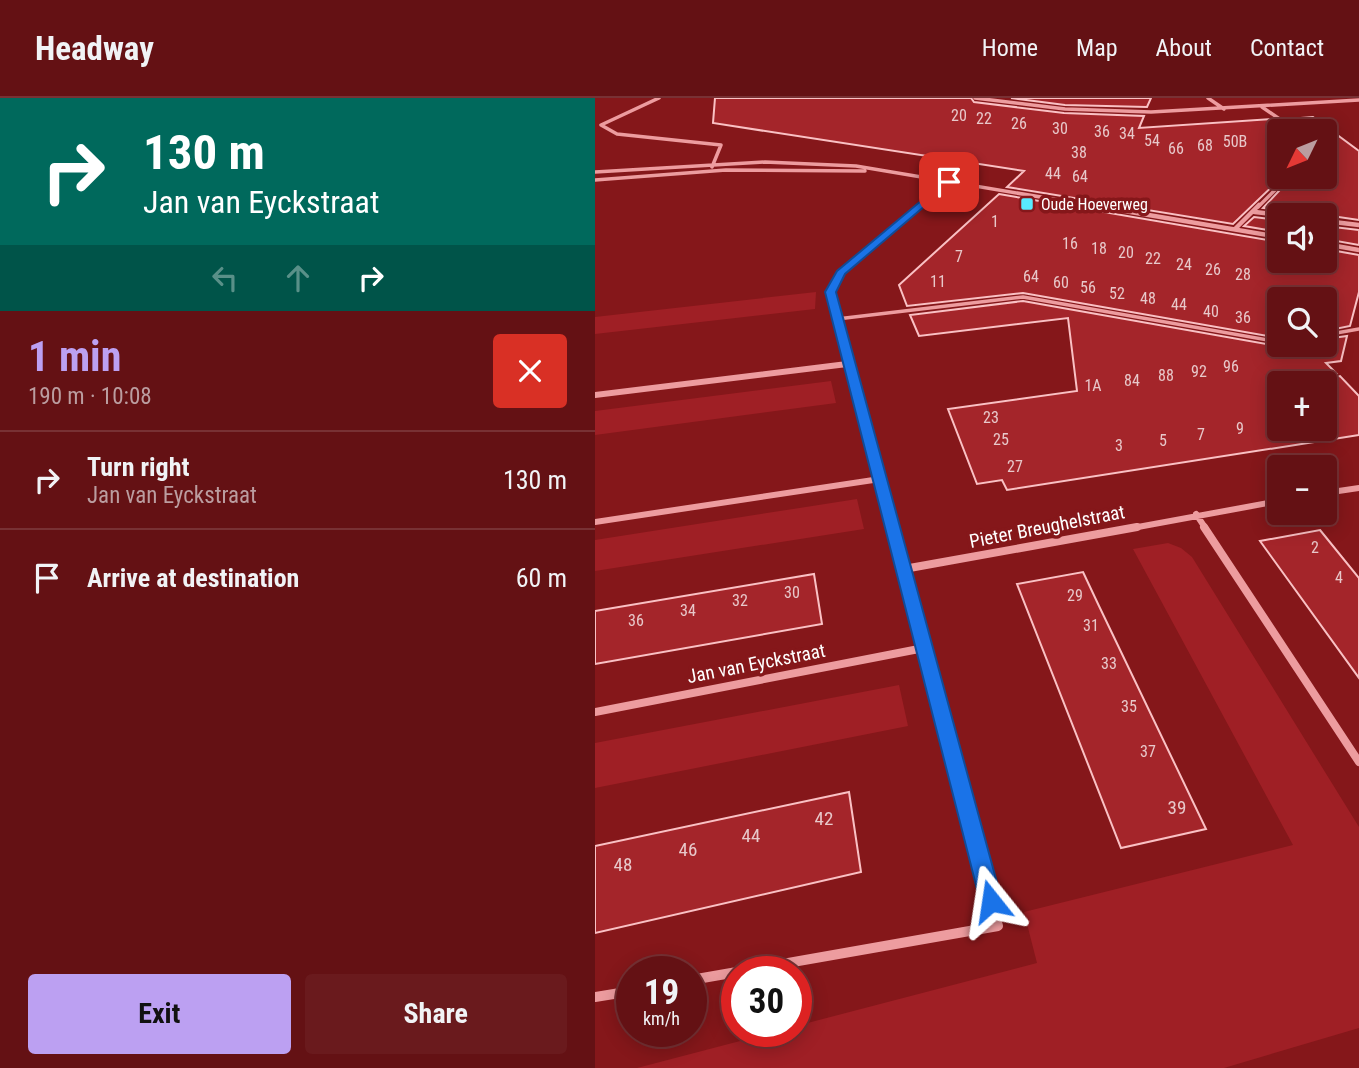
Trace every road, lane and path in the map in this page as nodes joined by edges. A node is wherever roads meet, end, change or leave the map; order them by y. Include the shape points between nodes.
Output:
1 (659, 98) edge
2 (975, 98) edge
3 (1208, 98) edge
4 (1359, 100) edge
5 (1261, 107) junction
6 (1224, 109) junction
7 (1279, 119) edge
8 (714, 163) junction
9 (711, 170) junction
10 (876, 171) junction
11 (595, 172) edge
12 (595, 180) edge
13 (949, 182) junction
14 (1277, 189) edge
15 (1255, 212) junction
16 (1267, 213) edge
17 (1337, 222) edge
18 (1359, 225) edge
19 (1235, 229) junction
20 (1267, 235) edge
21 (1337, 246) edge
22 (1359, 250) edge
23 (837, 319) junction
24 (1359, 329) edge
25 (1337, 333) edge
26 (1267, 340) edge
27 (848, 364) junction
28 (595, 395) edge
29 (880, 479) junction
30 (1359, 488) edge
31 (1337, 491) edge
32 (1267, 503) edge
33 (1196, 514) junction
34 (595, 522) edge
35 (904, 569) junction
36 (924, 648) junction
37 (595, 712) edge
38 (1359, 762) edge
39 (812, 959) edge
40 (616, 994) edge
41 (595, 997) edge

1 - 8 street via 601,125 617,134 721,145
2 - 6 street via 1088,111
3 - 6 street
4 - 5 street
5 - 6 street
5 - 7 street
8 - 9 street
8 - 10 street via 824,163
8 - 11 street
9 - 10 street
9 - 12 street
10 - 13 street
13 - 19 street
13 - 23 street via 841,273 830,292
14 - 15 street
15 - 16 street
15 - 19 street
17 - 18 street
19 - 20 street
21 - 22 street
23 - 26 lane via 1023,297
23 - 27 street
24 - 25 lane
27 - 28 street
27 - 29 street
29 - 34 street
29 - 35 street
30 - 31 street
32 - 33 street, Pieter Breughelstraat
33 - 35 street, Pieter Breughelstraat
33 - 38 street
35 - 36 street
36 - 37 street, Jan van Eyckstraat
36 - 39 street via 998,926
40 - 41 street

